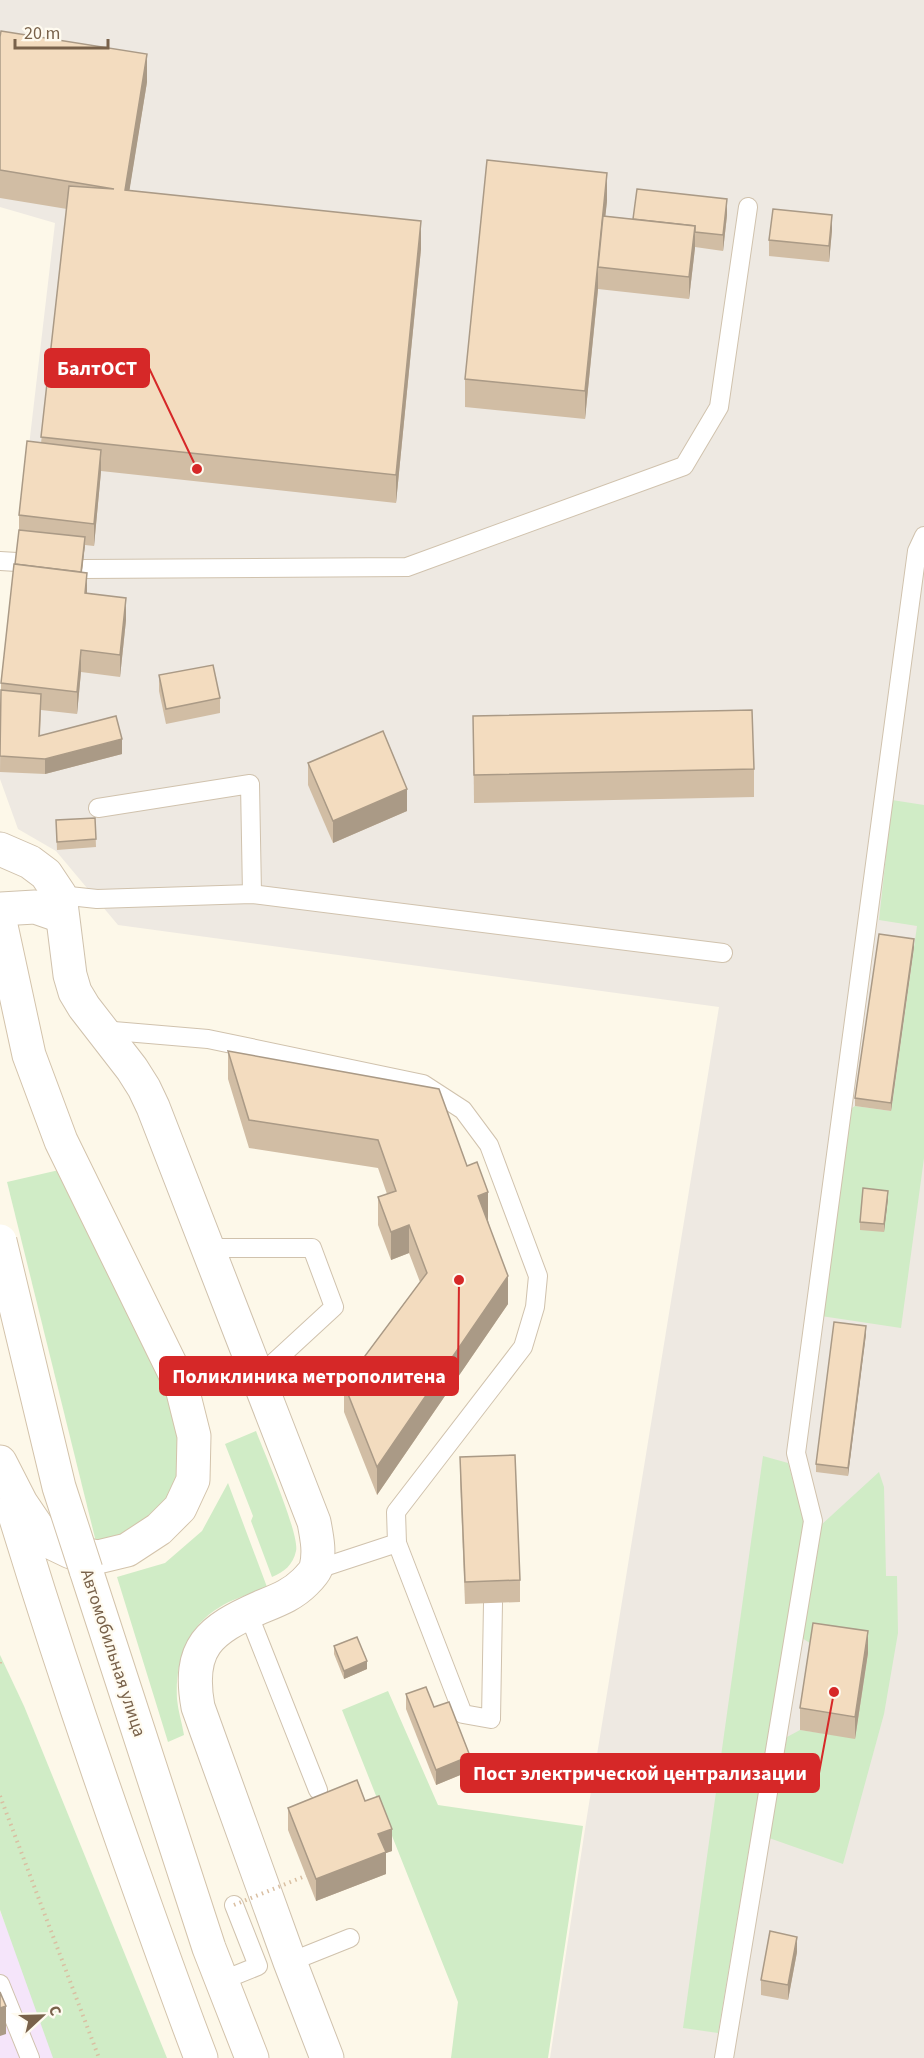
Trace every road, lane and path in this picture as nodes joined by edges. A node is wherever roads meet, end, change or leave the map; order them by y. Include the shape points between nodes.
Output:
1 (748, 207) dead end
2 (924, 536) edge
3 (82, 569) edge
4 (98, 808) dead end
5 (0, 849) edge
6 (252, 894) junction
7 (60, 906) junction
8 (0, 909) edge
9 (0, 921) edge
10 (723, 953) dead end
11 (102, 1030) junction
12 (0, 1241) edge
13 (207, 1248) junction
14 (257, 1378) junction
15 (0, 1462) edge
16 (0, 1468) edge
17 (397, 1543) junction
18 (315, 1570) junction
19 (493, 1603) edge
20 (248, 1613) junction
21 (0, 1662) edge
22 (0, 1668) edge
23 (318, 1790) dead end
24 (0, 1796) edge
25 (321, 1870) edge
26 (234, 1905) joint
27 (350, 1938) dead end
28 (290, 1962) junction
29 (221, 1981) junction
30 (0, 1984) edge
31 (30, 2058) edge
32 (99, 2058) edge
33 (201, 2058) edge
34 (252, 2058) edge
35 (327, 2058) edge
36 (724, 2058) edge

1 - 3 lane via 719,407 684,466 407,567
2 - 36 lane via 917,551 796,1453 813,1521
4 - 6 lane via 250,784
5 - 7 main road via 46,874
6 - 7 lane via 97,899
6 - 10 lane
7 - 8 main road
7 - 11 main road via 75,992
9 - 15 main road via 29,1055 61,1141 182,1388 194,1436 193,1479 180,1508 159,1529 127,1550 98,1557 71,1552 46,1540
11 - 13 main road via 144,1088
11 - 17 lane via 208,1039 423,1084 463,1110 489,1145 538,1276 536,1307 523,1347 396,1512
12 - 29 main road, Автомобильная улица, bridge via 59,1488
13 - 14 main road
13 - 14 lane via 312,1248 334,1307
14 - 18 main road via 314,1522 319,1545
16 - 33 main road via 48,1625
17 - 18 lane
17 - 19 lane via 463,1714 491,1719
18 - 20 main road via 294,1593
20 - 23 lane
20 - 28 main road via 225,1625 206,1642 196,1661 194,1684 198,1707
21 - 22 path
24 - 32 path
25 - 26 path, bridge
26 - 29 lane via 258,1966
27 - 28 lane
28 - 35 main road
29 - 34 main road, Автомобильная улица
30 - 31 lane

